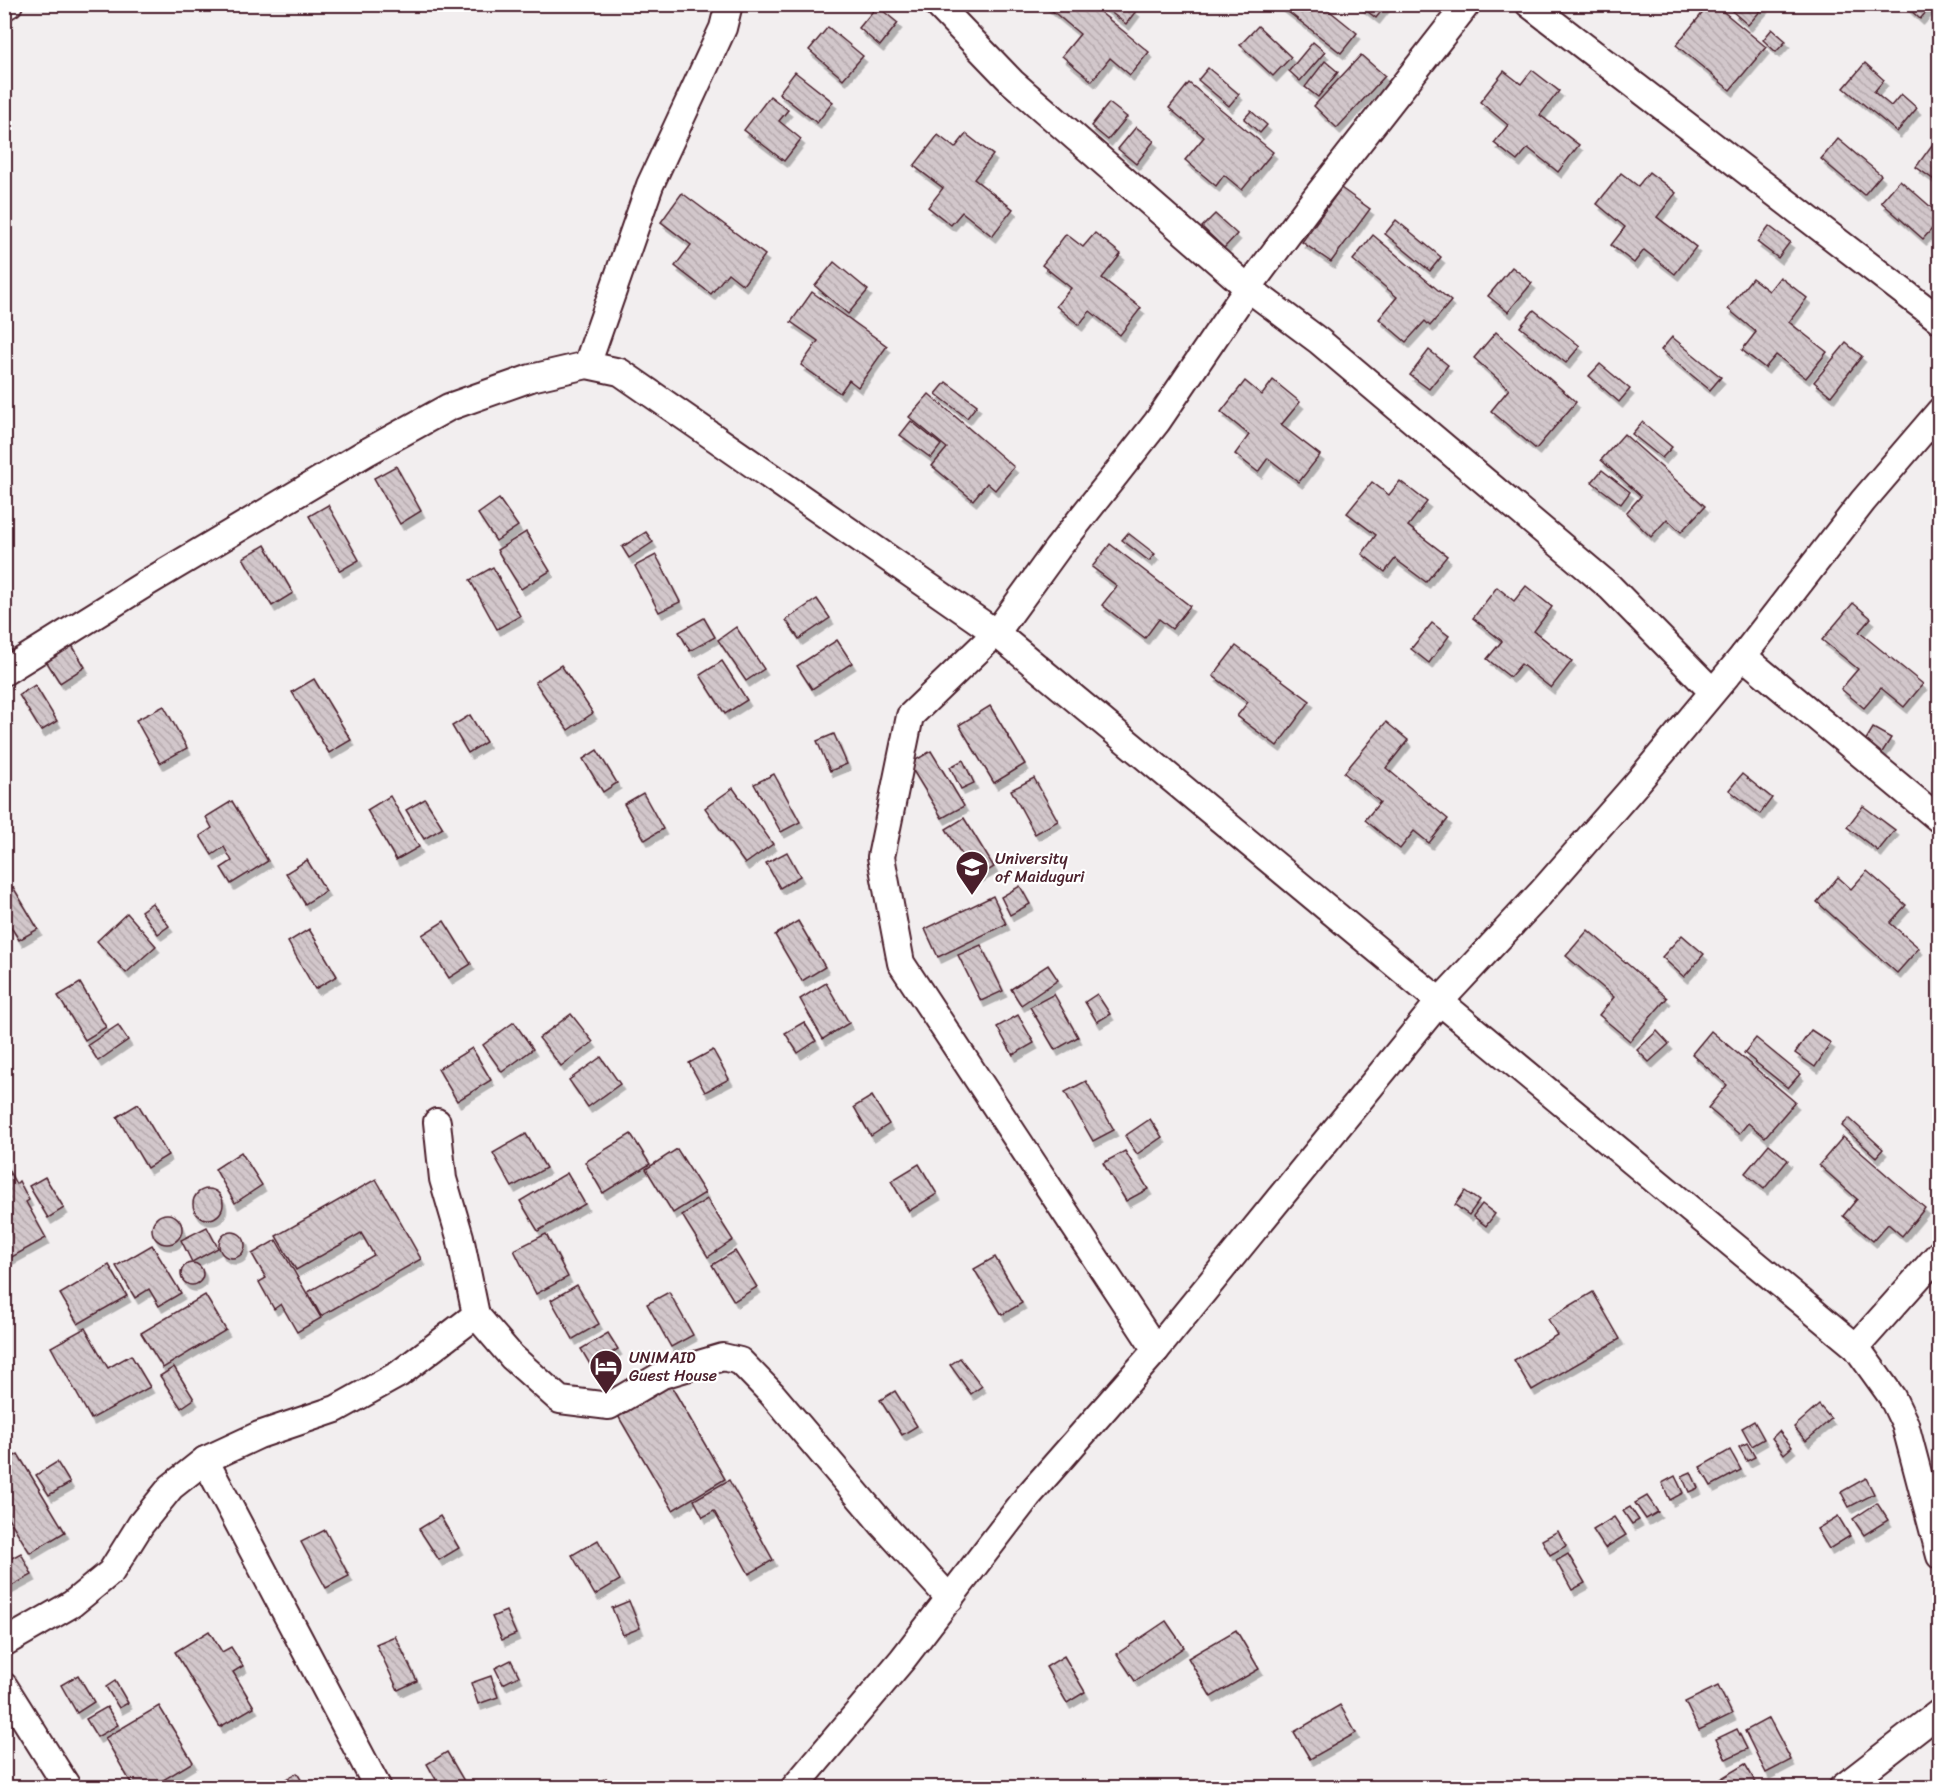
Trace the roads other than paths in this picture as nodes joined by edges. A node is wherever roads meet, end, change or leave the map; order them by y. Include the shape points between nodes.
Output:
1 (9, 4) edge
2 (729, 4) edge
3 (937, 4) edge
4 (1467, 4) edge
5 (1528, 4) edge
6 (4, 7) edge
7 (1248, 288) junction
8 (1940, 320) edge
9 (587, 364) junction
10 (1940, 411) edge
11 (996, 633) junction
12 (1743, 656) junction
13 (4, 672) edge
14 (1712, 691) junction
15 (1940, 820) edge
16 (1440, 1001) junction
17 (437, 1122) dead end
18 (1940, 1253) edge
19 (476, 1315) junction
20 (1856, 1347) junction
21 (1155, 1350) junction
22 (205, 1460) junction
23 (1940, 1556) edge
24 (950, 1599) junction
25 (4, 1643) edge
26 (4, 1686) edge
27 (1940, 1712) edge
28 (68, 1788) edge
29 (378, 1788) edge
30 (794, 1788) edge
31 (1842, 1788) edge

1 - 6 street
2 - 9 street via 723,28 650,185
3 - 7 street via 1012,82
4 - 7 street
5 - 8 street
7 - 11 street via 1157,422
7 - 14 street via 1319,341 1610,587
9 - 11 street via 620,372
9 - 13 street via 531,378 449,407 367,452
10 - 12 street via 1863,501
11 - 16 street
11 - 21 street via 910,716 881,856 901,963
12 - 14 street
12 - 15 street
14 - 16 street via 1540,894
16 - 20 street
16 - 21 street
17 - 19 street via 443,1179
18 - 20 street
19 - 22 street via 399,1374 336,1409 259,1435
19 - 24 street via 512,1357 560,1400 609,1406 662,1375 723,1356 740,1361
20 - 23 street via 1892,1396 1905,1424
21 - 24 street via 1028,1496
22 - 25 street via 171,1487 141,1524 111,1572 72,1604
22 - 29 street
24 - 30 street
26 - 28 street
27 - 31 street

